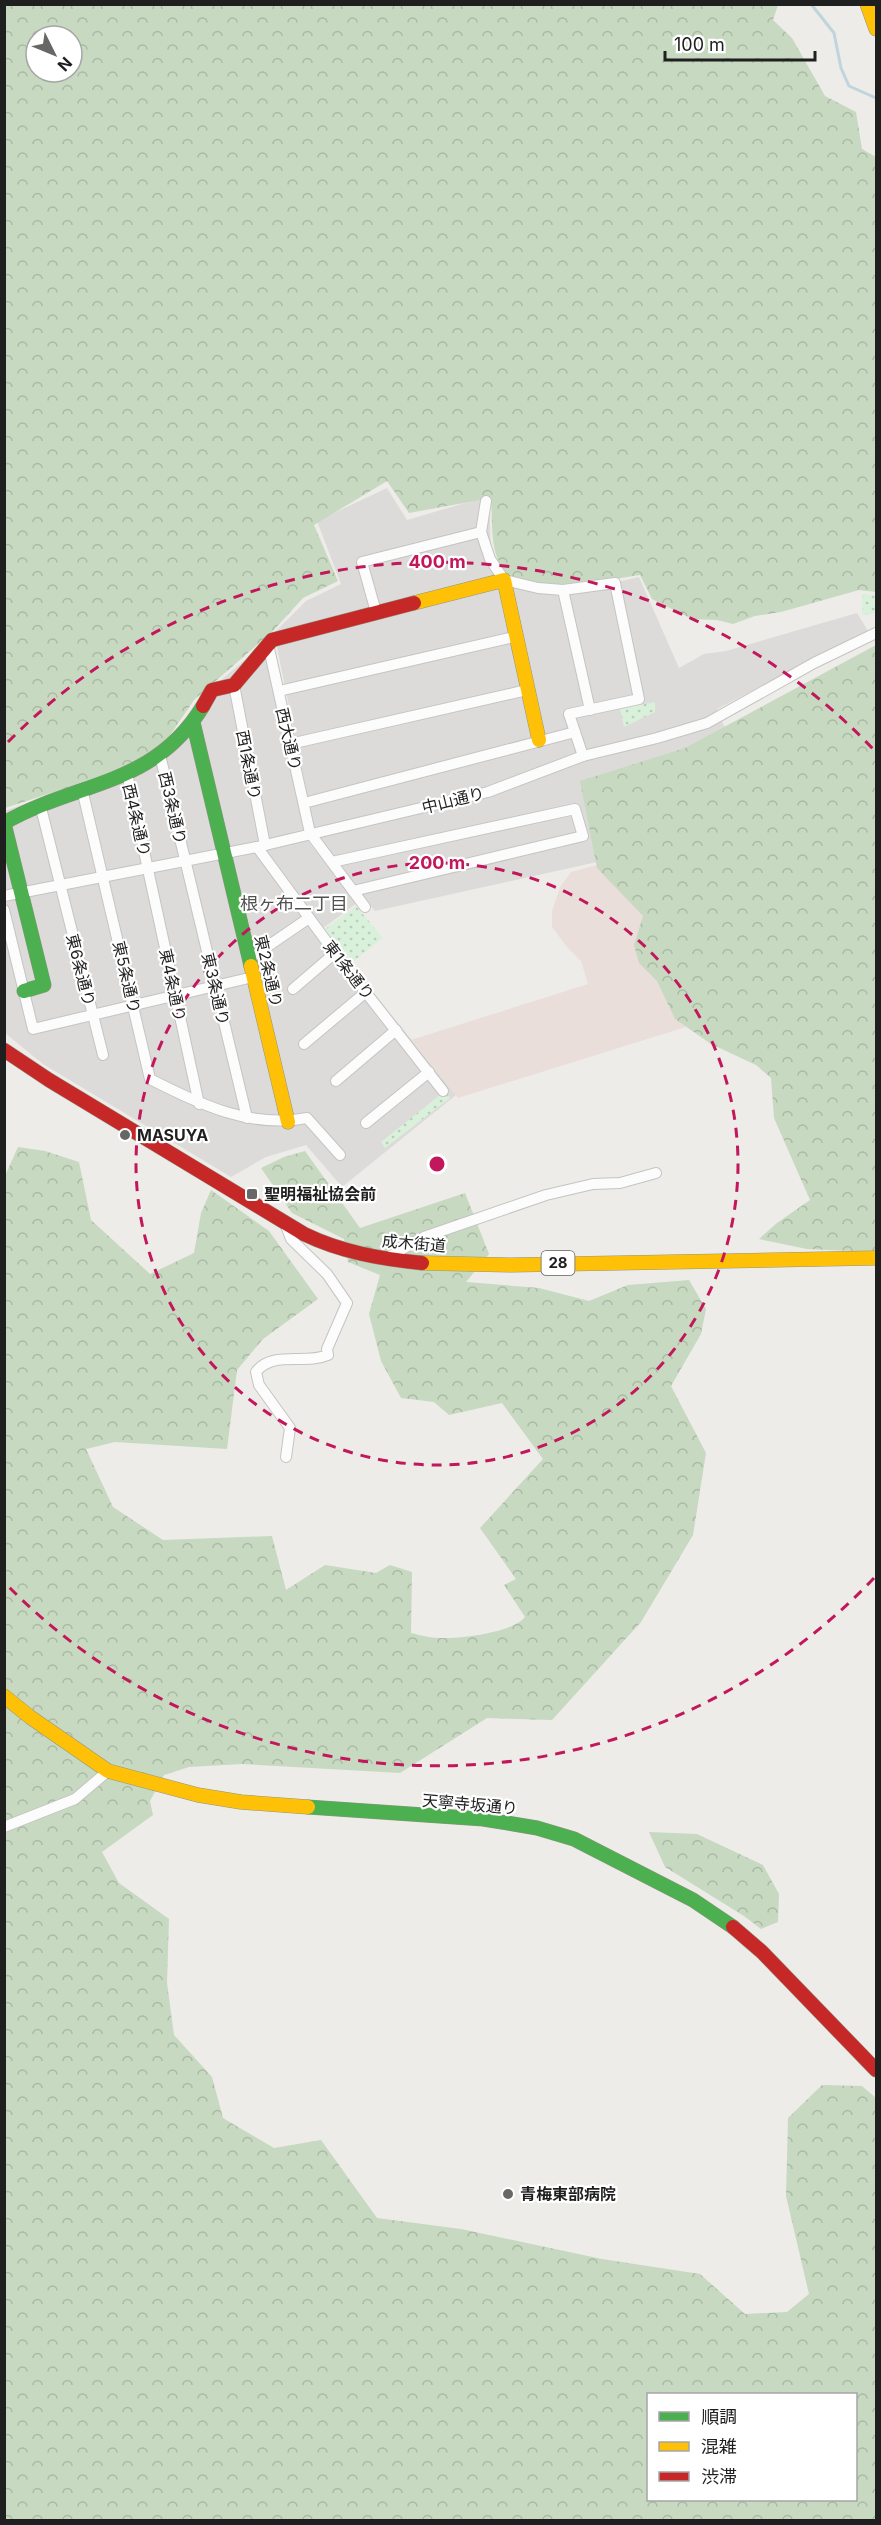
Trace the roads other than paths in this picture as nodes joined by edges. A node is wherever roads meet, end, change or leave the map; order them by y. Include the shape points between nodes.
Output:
1 (867, 4) edge
2 (876, 25) edge
3 (486, 501) dead end
4 (481, 532) junction
5 (504, 580) junction
6 (563, 590) junction
7 (376, 612) junction
8 (876, 633) edge
9 (514, 637) junction
10 (268, 644) junction
11 (234, 685) junction
12 (527, 690) junction
13 (279, 691) junction
14 (590, 710) junction
15 (193, 722) junction
16 (575, 732) junction
17 (539, 741) junction
18 (290, 744) junction
19 (160, 755) junction
20 (583, 756) junction
21 (127, 773) junction
22 (82, 789) junction
23 (304, 803) junction
24 (40, 804) junction
25 (4, 822) edge
26 (310, 833) junction
27 (261, 846) junction
28 (223, 853) junction
29 (185, 860) junction
30 (332, 862) junction
31 (148, 867) junction
32 (104, 875) junction
33 (60, 885) junction
34 (353, 891) junction
35 (21, 893) junction
36 (4, 896) edge
37 (365, 907) dead end
38 (4, 910) edge
39 (309, 918) junction
40 (335, 953) junction
41 (249, 959) junction
42 (253, 976) junction
43 (215, 986) junction
44 (293, 989) dead end
45 (24, 991) junction
46 (366, 992) junction
47 (175, 995) junction
48 (133, 1005) junction
49 (93, 1015) junction
50 (396, 1030) junction
51 (304, 1044) dead end
52 (4, 1050) edge
53 (102, 1055) dead end
54 (429, 1072) junction
55 (336, 1081) dead end
56 (443, 1091) dead end
57 (199, 1104) junction
58 (247, 1118) junction
59 (288, 1122) junction
60 (366, 1123) dead end
61 (340, 1155) dead end
62 (656, 1173) dead end
63 (285, 1223) junction
64 (876, 1257) edge
65 (385, 1259) junction
66 (286, 1457) dead end
67 (4, 1696) edge
68 (108, 1771) junction
69 (4, 1827) edge
70 (876, 2070) edge

1 - 2 street
3 - 4 street
4 - 5 street via 490,559
4 - 7 street via 362,562
5 - 6 street
5 - 7 street
5 - 9 street
6 - 14 street
6 - 14 street via 615,583 639,699
7 - 10 street
8 - 20 street, 中山通り via 707,723
9 - 12 street
9 - 13 street
10 - 11 street
10 - 13 street, 西大通り
11 - 15 street via 212,690
11 - 27 street, 西1条通り
12 - 17 street
12 - 18 street
13 - 18 street, 西大通り
14 - 16 street via 569,714
15 - 19 street
15 - 28 street, 東2条通り
16 - 17 street
16 - 20 street
17 - 23 street
18 - 23 street, 西大通り
19 - 21 street
19 - 29 street, 西3条通り
20 - 26 street, 中山通り via 488,792
21 - 22 street
21 - 31 street, 西4条通り
22 - 24 street
22 - 32 street, 東5条通り
23 - 26 street, 西大通り
24 - 25 street
24 - 33 street, 東6条通り
25 - 35 street
26 - 27 street, 中山通り
26 - 30 street
27 - 28 street, 中山通り
27 - 39 street, 東1条通り
28 - 29 street, 中山通り
28 - 41 street, 東2条通り
29 - 31 street, 中山通り
29 - 43 street, 東3条通り
30 - 34 street
30 - 34 street via 575,809 583,836
31 - 32 street, 中山通り
31 - 47 street, 東4条通り
32 - 33 street, 中山通り
32 - 48 street, 東5条通り
33 - 35 street, 中山通り
33 - 49 street, 東6条通り
34 - 37 street
35 - 36 street, 中山通り
35 - 45 street via 44,985
38 - 45 street
39 - 40 street, 東1条通り
39 - 41 street
40 - 44 street
40 - 46 street, 東1条通り
41 - 42 street, 東2条通り
42 - 43 street
42 - 59 street, 東2条通り
43 - 47 street
43 - 58 street, 東3条通り
45 - 49 street via 33,1029
46 - 50 street, 東1条通り
46 - 51 street
47 - 48 street
47 - 57 street, 東4条通り
48 - 49 street
48 - 57 street, 東5条通り via 150,1079
49 - 53 street, 東6条通り
50 - 54 street, 東1条通り
50 - 55 street
52 - 63 street, 成木街道 / 28
54 - 56 street, 東1条通り
54 - 60 street
57 - 58 street
58 - 59 street
59 - 61 street via 307,1118
62 - 65 street via 546,1195 424,1237
63 - 65 street, 成木街道 / 28 via 338,1248
63 - 66 street via 291,1239 327,1274 347,1303 328,1355 319,1359 270,1360 256,1372 259,1384 290,1428
64 - 65 street, 成木街道 / 28 via 506,1264
67 - 68 street, 天寧寺坂通り
68 - 69 street via 75,1799
68 - 70 street, 天寧寺坂通り via 241,1802 483,1819 574,1839 724,1919 762,1952

